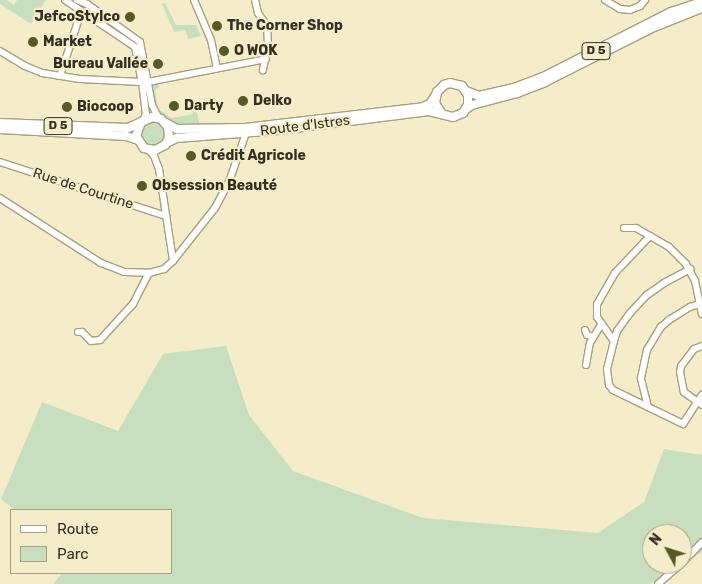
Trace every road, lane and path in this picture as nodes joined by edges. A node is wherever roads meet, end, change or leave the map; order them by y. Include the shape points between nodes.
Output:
1 (65, 0) edge
2 (194, 0) edge
3 (255, 0) edge
4 (605, 0) edge
5 (645, 0) edge
6 (702, 2) edge
7 (84, 6) edge
8 (702, 8) edge
9 (0, 51) edge
10 (266, 59) junction
11 (217, 68) junction
12 (263, 70) dead end
13 (60, 76) junction
14 (145, 82) junction
15 (466, 91) junction
16 (435, 96) junction
17 (466, 109) junction
18 (442, 114) junction
19 (158, 117) junction
20 (142, 121) junction
21 (166, 123) junction
22 (0, 124) edge
23 (0, 129) edge
24 (246, 133) junction
25 (138, 140) junction
26 (168, 142) junction
27 (162, 148) junction
28 (148, 150) junction
29 (0, 162) edge
30 (157, 163) junction
31 (0, 198) edge
32 (166, 216) junction
33 (624, 228) dead end
34 (650, 236) junction
35 (173, 261) junction
36 (690, 269) junction
37 (149, 273) junction
38 (700, 304) junction
39 (702, 314) edge
40 (600, 325) junction
41 (585, 330) dead end
42 (78, 332) dead end
43 (593, 337) junction
44 (614, 341) junction
45 (702, 346) edge
46 (586, 366) dead end
47 (702, 396) edge
48 (700, 403) edge
49 (648, 407) junction
50 (702, 542) edge
51 (692, 553) edge
52 (670, 574) edge
53 (658, 584) edge

1 - 7 street
2 - 11 street via 212,40
3 - 10 street via 258,14 267,26
4 - 5 street via 616,8 630,10
6 - 15 main road, D 5 via 671,12 543,77 514,88 479,96
7 - 13 street
7 - 14 street via 133,44
8 - 17 main road, D 5 via 654,27 545,82
9 - 13 street via 36,71
10 - 11 street
10 - 12 street
11 - 14 street
13 - 14 street
14 - 19 street
14 - 20 street via 146,114
15 - 16 main road via 450,83 440,88
15 - 17 main road via 469,100
16 - 18 main road via 435,103
16 - 21 main road, Route d'Istres via 430,104 423,107 245,128 177,129
17 - 18 main road via 452,117
18 - 24 main road, Route d'Istres via 429,112
19 - 20 main road
19 - 21 main road
20 - 22 main road, D 5 via 123,128
20 - 25 main road via 136,131
21 - 26 main road via 170,130
23 - 25 main road, D 5 via 126,136
24 - 26 main road, Route d'Istres via 176,138
24 - 35 street via 229,182 215,208
25 - 28 main road
26 - 27 main road
27 - 28 main road
27 - 30 street
28 - 30 street
29 - 32 street, Rue de Courtine
30 - 32 street
31 - 37 street via 101,263 124,272
32 - 35 street
33 - 34 street via 636,228
34 - 36 street via 669,247
34 - 40 street via 615,273 601,294 596,311
35 - 37 street via 164,269
36 - 38 street
36 - 44 street via 647,295 617,331
37 - 42 street via 133,304 100,340 91,341
38 - 39 street
38 - 49 street via 690,306 669,320 647,350 641,378
40 - 43 street
40 - 44 street
41 - 43 street
43 - 46 street
44 - 49 street via 607,369 609,385
45 - 48 street via 694,349 680,372 684,392
47 - 48 street
48 - 49 street via 683,424
50 - 51 street
52 - 53 street

